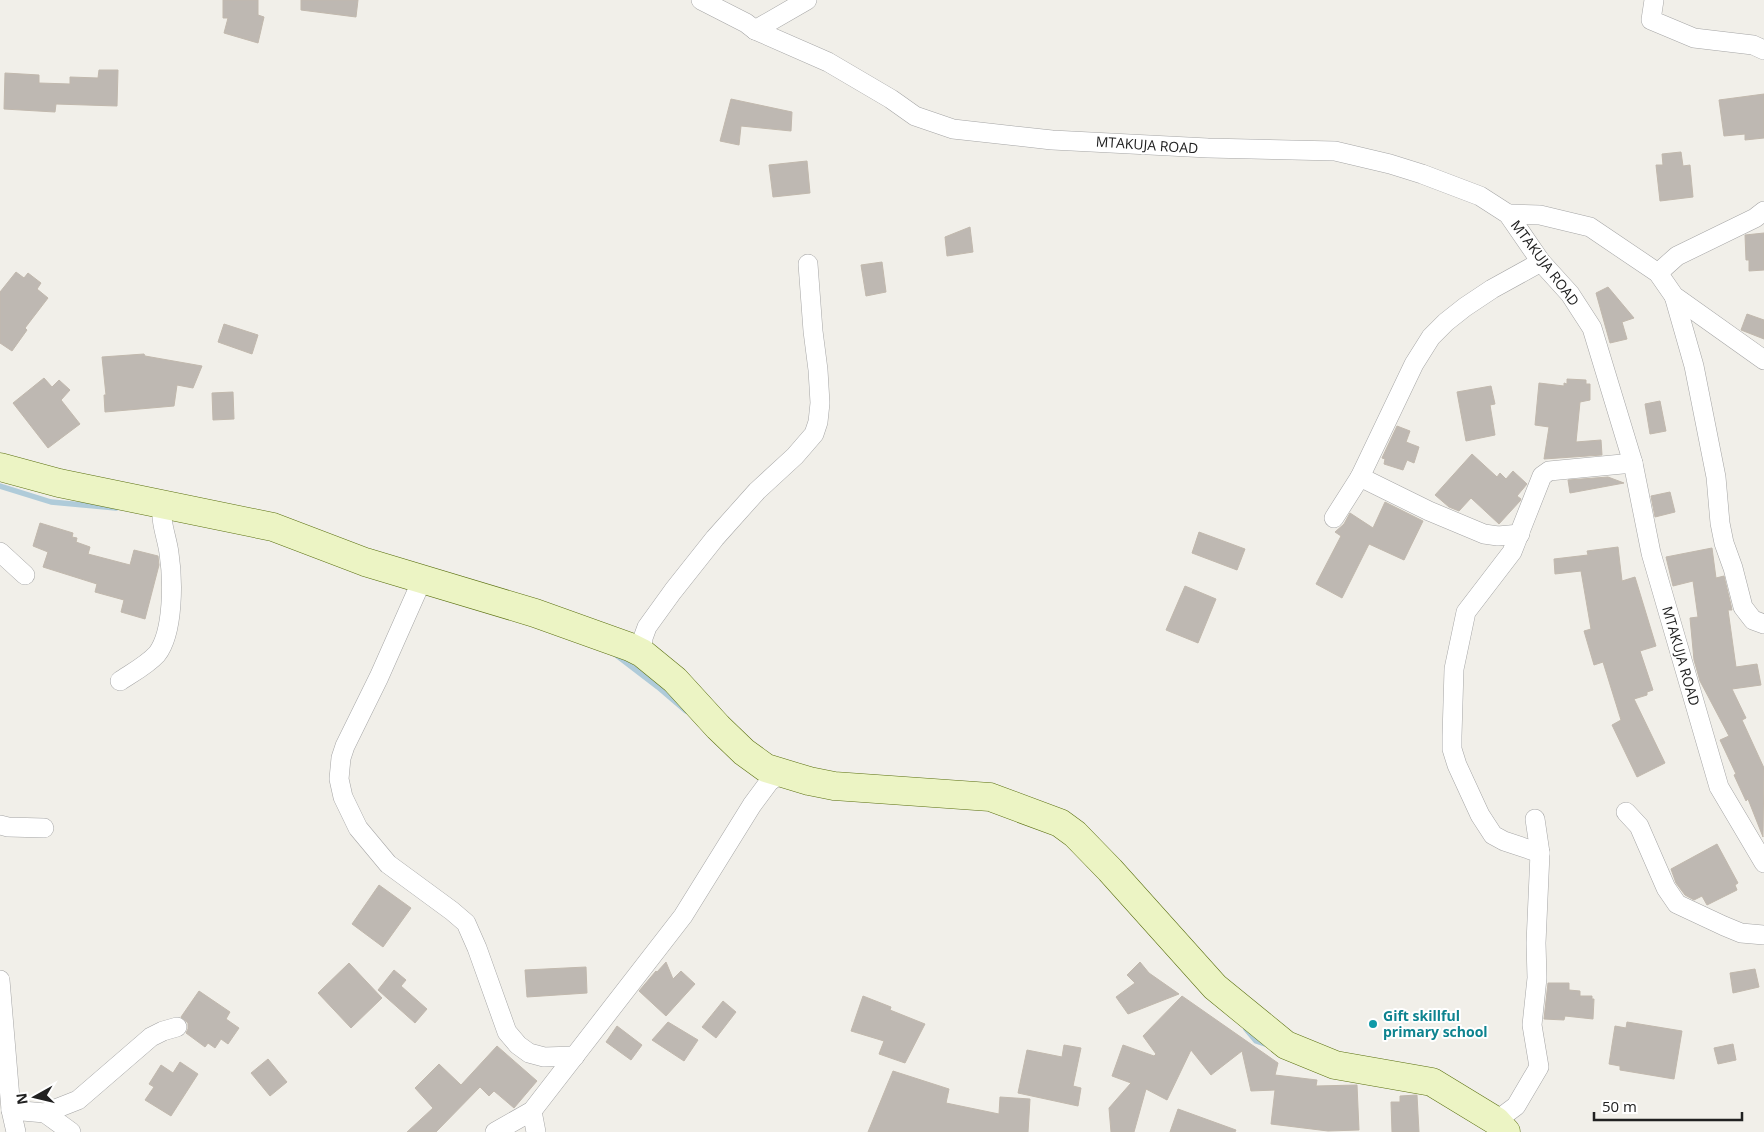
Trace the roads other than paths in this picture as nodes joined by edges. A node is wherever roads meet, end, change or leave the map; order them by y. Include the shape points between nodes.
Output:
1 (701, 0) edge
2 (807, 0) edge
3 (1654, 0) edge
4 (754, 30) junction
5 (1764, 50) edge
6 (1764, 211) edge
7 (1508, 214) junction
8 (1541, 262) junction
9 (808, 264) dead end
10 (1658, 273) junction
11 (1674, 296) junction
12 (1764, 360) edge
13 (1633, 463) junction
14 (0, 467) edge
15 (1360, 477) junction
16 (163, 504) junction
17 (1334, 518) dead end
18 (1520, 534) junction
19 (0, 552) edge
20 (25, 574) dead end
21 (422, 580) junction
22 (1764, 624) edge
23 (642, 653) junction
24 (120, 681) dead end
25 (781, 773) junction
26 (1626, 812) dead end
27 (1535, 819) dead end
28 (0, 825) edge
29 (44, 828) dead end
30 (1540, 853) junction
31 (1764, 863) edge
32 (1764, 935) edge
33 (0, 980) edge
34 (177, 1027) dead end
35 (575, 1056) junction
36 (11, 1110) junction
37 (532, 1112) junction
38 (45, 1113) junction
39 (1501, 1126) edge
40 (16, 1132) edge
41 (71, 1132) edge
42 (495, 1132) edge
43 (536, 1132) edge

1 - 4 street, MTAKUJA ROAD
2 - 4 street
3 - 5 street via 1651,20 1694,38 1753,45
4 - 7 street, MTAKUJA ROAD via 828,62 915,116 953,129 1052,140 1335,151 1422,174 1480,196
6 - 10 street via 1677,256
7 - 8 street, MTAKUJA ROAD
7 - 10 street via 1540,215 1590,228
8 - 13 street, MTAKUJA ROAD via 1570,294 1592,328
8 - 15 street via 1465,307 1431,337 1414,364
9 - 23 street via 820,403 814,434 714,538 672,590 647,627
10 - 11 street
11 - 12 street
11 - 22 street via 1694,366 1716,476 1724,543 1743,607 1753,620
13 - 18 street via 1549,471 1538,483
13 - 31 street, MTAKUJA ROAD via 1651,553 1719,787
14 - 16 street via 58,483
15 - 17 street
15 - 18 street via 1484,534
16 - 21 street via 273,527
16 - 24 street via 161,512 171,576 171,613 158,653
18 - 30 street via 1506,561 1466,612 1454,669 1452,749 1480,815 1493,835
19 - 20 street
21 - 23 street via 536,613
21 - 35 street via 344,746 339,779 343,797 358,828 388,864 466,923 507,1032 518,1045 529,1053 544,1057
23 - 25 street via 675,680 744,752 766,768
25 - 35 street via 769,782 752,804 683,916
25 - 39 street via 834,786 990,797 1060,822 1110,870 1215,987 1286,1045 1335,1065 1432,1082
26 - 32 street via 1639,826 1666,888 1677,904 1741,933
27 - 30 street
28 - 29 street
30 - 39 street via 1537,978 1532,1025 1539,1067
33 - 36 street
34 - 38 street via 152,1036 78,1100
35 - 37 street
36 - 38 street
36 - 40 street
37 - 42 street
37 - 43 street
38 - 41 street

